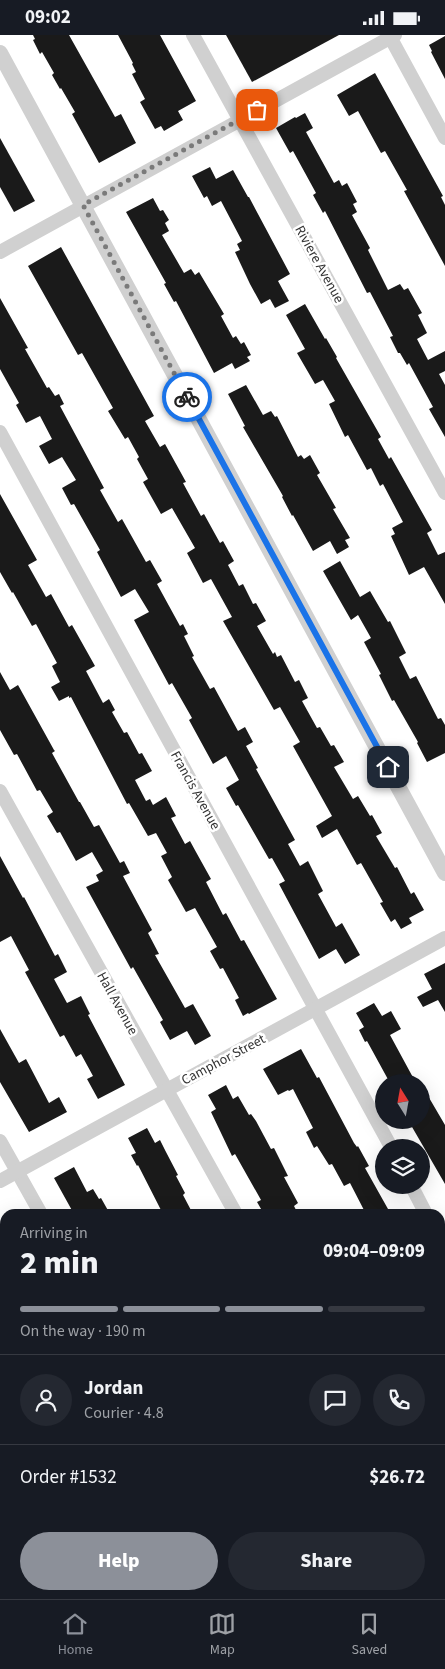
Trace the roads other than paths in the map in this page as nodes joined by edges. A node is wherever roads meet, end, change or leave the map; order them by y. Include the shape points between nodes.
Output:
1 (193, 35) edge
2 (391, 36) edge
3 (0, 53) edge
4 (240, 119) junction
5 (445, 138) edge
6 (83, 205) junction
7 (0, 252) edge
8 (0, 432) edge
9 (445, 493) edge
10 (0, 791) edge
11 (445, 873) edge
12 (445, 938) edge
13 (316, 1009) junction
14 (166, 1090) junction
15 (387, 1139) edge
16 (0, 1141) edge
17 (18, 1172) junction
18 (0, 1181) edge
19 (416, 1194) edge
20 (37, 1209) edge
21 (233, 1209) edge
22 (423, 1209) edge

1 - 4 street, Riviere Avenue
2 - 4 street
2 - 5 street
3 - 6 street
4 - 6 street
4 - 9 street, Riviere Avenue
6 - 7 street
6 - 11 street
8 - 13 street, Francis Avenue
10 - 14 street, Hall Avenue
12 - 13 street, Camphor Street
13 - 14 street, Camphor Street
13 - 15 street, Francis Avenue
14 - 17 street, Camphor Street
14 - 21 street, Hall Avenue
16 - 17 street
17 - 18 street, Camphor Street
17 - 20 street
19 - 22 street

